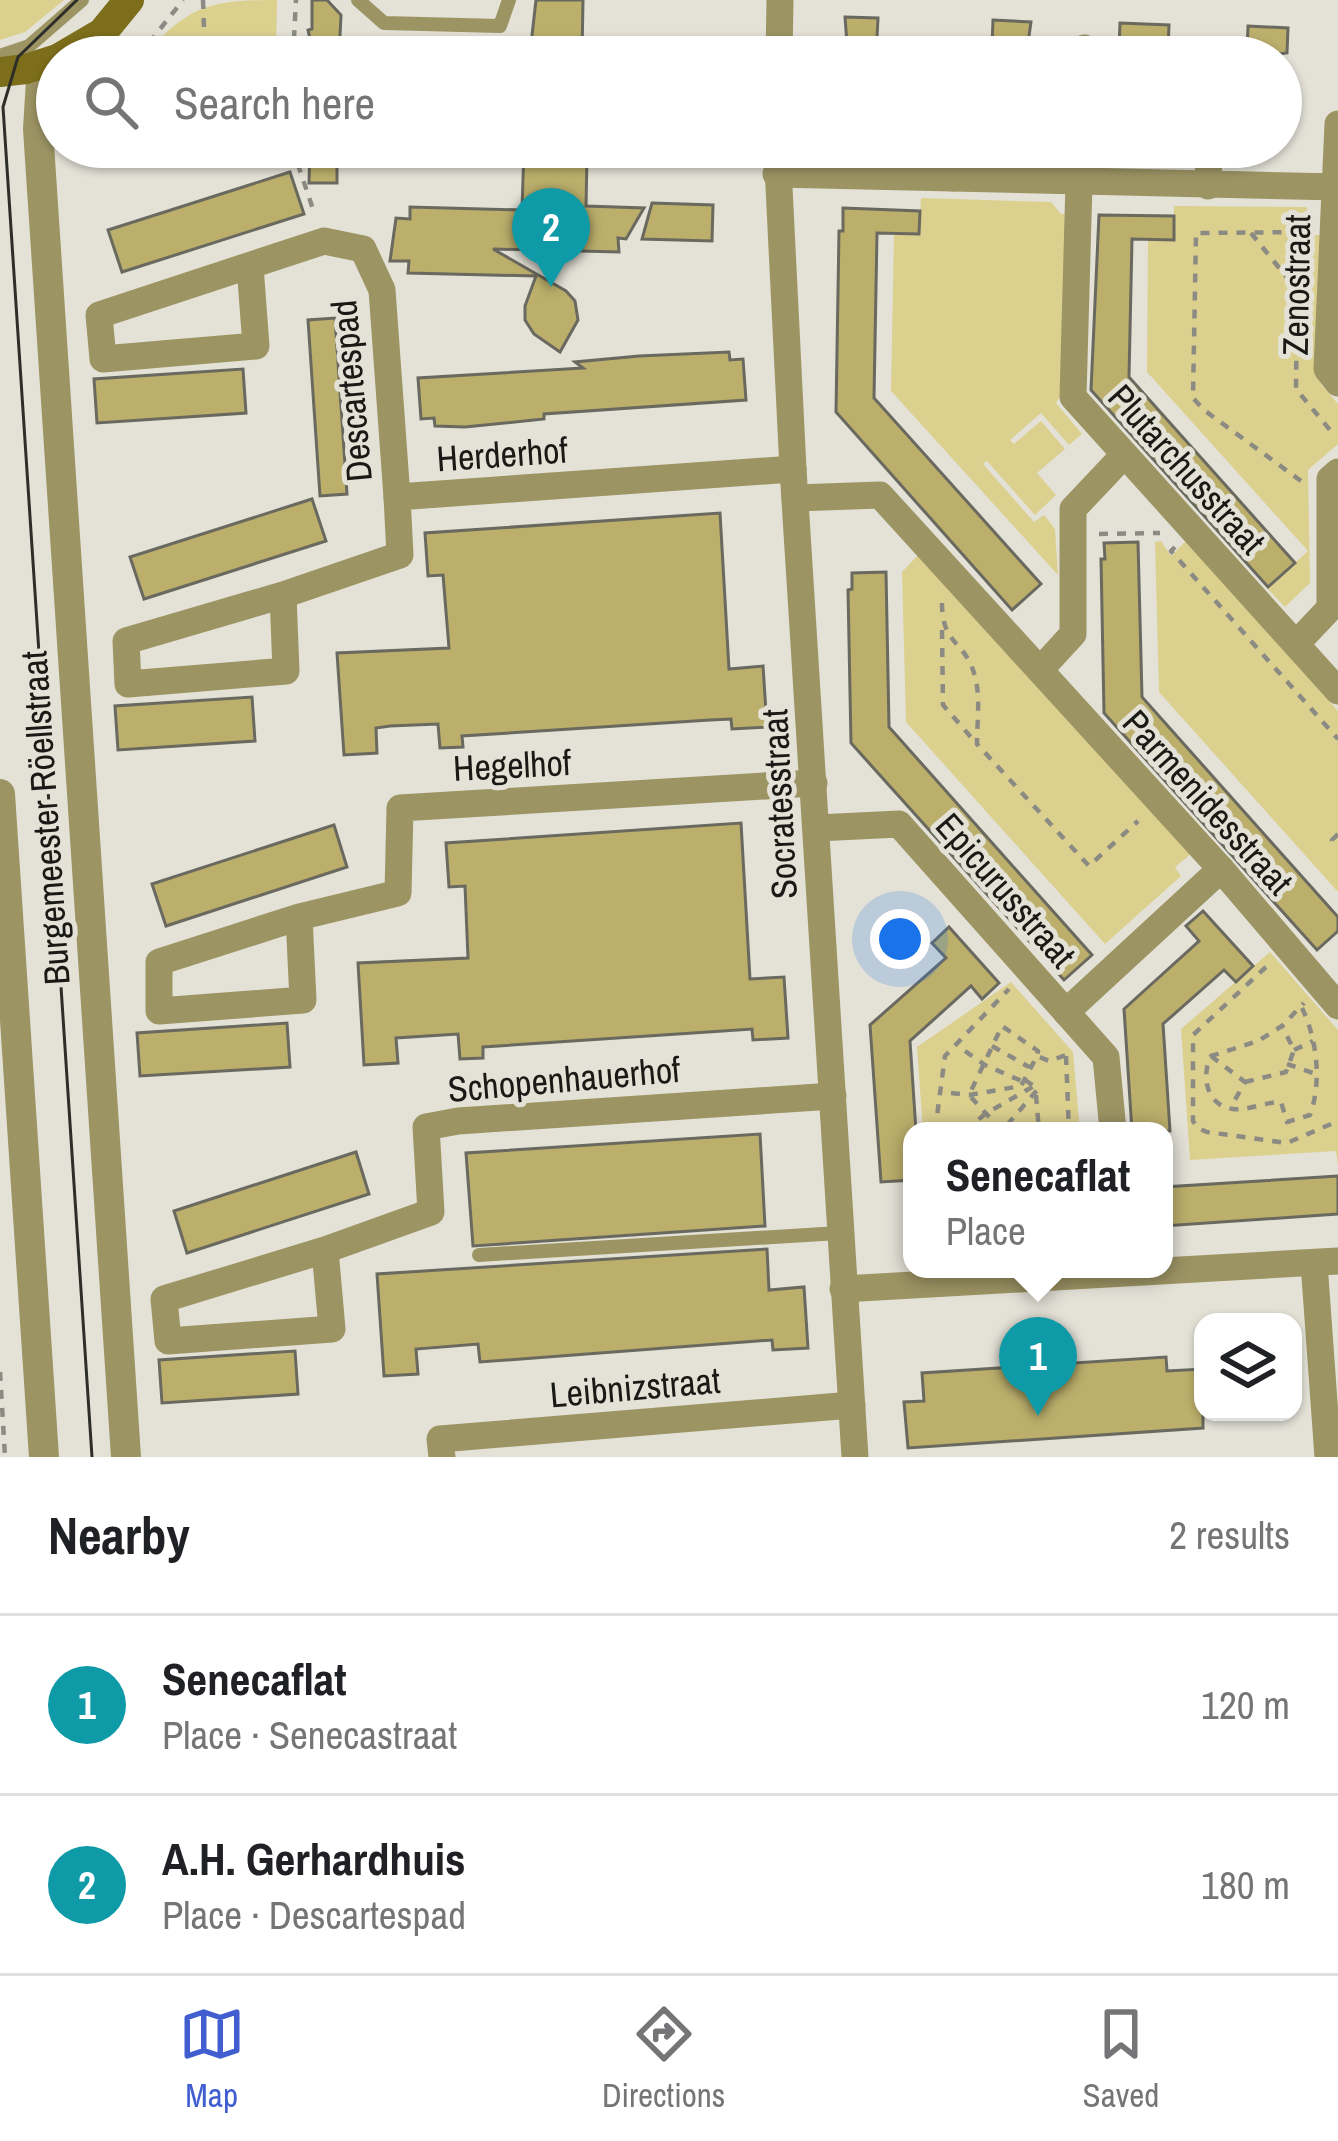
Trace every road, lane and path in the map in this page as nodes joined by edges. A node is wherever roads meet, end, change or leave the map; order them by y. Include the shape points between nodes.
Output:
1 (82, 0) edge
2 (129, 0) edge
3 (183, 0) edge
4 (202, 0) edge
5 (296, 0) edge
6 (358, 0) edge
7 (509, 0) edge
8 (780, 0) edge
9 (62, 36) edge
10 (94, 36) edge
11 (155, 36) edge
12 (204, 36) edge
13 (294, 36) edge
14 (779, 36) edge
15 (36, 48) edge
16 (0, 56) edge
17 (36, 59) edge
18 (0, 72) edge
19 (1338, 124) edge
20 (41, 168) edge
21 (299, 168) edge
22 (777, 168) edge
23 (849, 168) edge
24 (953, 168) edge
25 (1079, 168) edge
26 (1208, 168) edge
27 (953, 178) junction
28 (1078, 181) junction
29 (1208, 186) junction
30 (1336, 187) edge
31 (1333, 232) junction
32 (1251, 233) junction
33 (324, 241) junction
34 (250, 266) junction
35 (1338, 383) edge
36 (1335, 436) edge
37 (1123, 456) junction
38 (793, 470) junction
39 (1338, 472) edge
40 (1301, 481) dead end
41 (397, 497) junction
42 (795, 499) junction
43 (1072, 534) junction
44 (1179, 543) dead end
45 (283, 595) junction
46 (958, 617) dead end
47 (942, 629) junction
48 (1297, 643) junction
49 (1040, 670) junction
50 (1338, 691) edge
51 (977, 744) junction
52 (814, 783) junction
53 (0, 794) edge
54 (1160, 801) junction
55 (817, 828) junction
56 (1338, 834) edge
57 (1338, 847) edge
58 (1221, 869) junction
59 (299, 917) junction
60 (1269, 964) dead end
61 (1028, 970) junction
62 (1324, 992) edge
63 (1072, 1019) junction
64 (1282, 1026) junction
65 (1313, 1041) junction
66 (992, 1046) junction
67 (1294, 1050) junction
68 (965, 1051) dead end
69 (1066, 1055) junction
70 (1037, 1056) junction
71 (1211, 1056) junction
72 (1287, 1064) junction
73 (985, 1065) junction
74 (1031, 1068) junction
75 (1316, 1074) junction
76 (1024, 1082) junction
77 (1245, 1082) junction
78 (1035, 1089) junction
79 (951, 1093) dead end
80 (969, 1095) junction
81 (833, 1096) junction
82 (1230, 1108) junction
83 (985, 1114) junction
84 (1338, 1120) edge
85 (936, 1122) edge
86 (975, 1122) edge
87 (993, 1122) edge
88 (1009, 1122) edge
89 (1038, 1122) edge
90 (1069, 1122) edge
91 (1112, 1122) edge
92 (839, 1233) junction
93 (325, 1250) junction
94 (479, 1256) dead end
95 (1326, 1262) edge
96 (1173, 1268) edge
97 (1007, 1278) edge
98 (843, 1289) junction
99 (0, 1372) edge
100 (852, 1405) junction
101 (5, 1457) edge
102 (44, 1457) edge
103 (126, 1457) edge
104 (442, 1457) edge
105 (855, 1457) edge
106 (1328, 1457) edge

1 - 9 lane
2 - 10 main road
3 - 11 path
4 - 12 path
5 - 13 path
6 - 7 lane via 383,23 500,26
8 - 14 street
15 - 16 lane
17 - 18 main road
19 - 30 street, Zenostraat
20 - 103 street, Burgemeester Röellstraat
21 - 33 path
22 - 38 street, Socratesstraat
23 - 27 street
24 - 27 street
25 - 28 street, Plutarchusstraat
26 - 29 street
27 - 28 street
28 - 29 street
28 - 37 street, Plutarchusstraat via 1073,397
29 - 30 street
30 - 31 street, Zenostraat
31 - 32 path
31 - 35 street, Zenostraat via 1327,369
32 - 36 path via 1297,290 1296,389
32 - 40 path via 1196,233 1193,398
33 - 34 street
33 - 41 street, Descartespad via 363,249 382,290
34 - 34 street via 256,346 103,359 99,315
37 - 43 street via 1078,500
37 - 48 street, Plutarchusstraat
38 - 41 street, Herderhof
38 - 42 street, Socratesstraat
39 - 48 street via 1330,479 1330,608
41 - 45 street, Herderhof via 400,555
42 - 49 street, Parmenidesstraat via 880,495
42 - 52 street, Socratesstraat
43 - 44 path via 1169,533
43 - 49 street via 1073,634
45 - 45 street, Herderhof via 286,671 128,684 126,641
46 - 47 path via 942,600
47 - 51 path via 972,666
47 - 51 path via 943,705
48 - 50 street, Plutarchusstraat
49 - 54 street, Parmenidesstraat
51 - 54 path via 1089,866
52 - 55 street, Socratesstraat
52 - 59 street, Hegelhof via 400,808 398,892
53 - 102 street, Burgemeester Röellstraat
54 - 58 street, Parmenidesstraat
55 - 61 street, Epicurusstraat via 899,824
55 - 81 street, Socratesstraat
56 - 57 path
58 - 62 street, Parmenidesstraat
58 - 63 street, Epicurusstraat
59 - 59 street, Hegelhof via 303,1000 159,1011 159,962
60 - 84 path via 1193,1035 1193,1120 1207,1132 1287,1143
61 - 63 street, Epicurusstraat
61 - 85 path via 945,1056
62 - 64 path
62 - 65 path
63 - 69 path
63 - 91 street, Epicurusstraat via 1106,1057
64 - 67 path
64 - 71 path
65 - 67 path
65 - 75 path
66 - 70 path via 1002,1026
66 - 73 path
66 - 74 path
67 - 72 path
68 - 73 path
69 - 70 path
69 - 90 path
70 - 74 path
71 - 77 path
71 - 82 path via 1208,1090
72 - 75 path
72 - 77 path via 1279,1077
73 - 76 path
73 - 80 path
74 - 76 path
75 - 82 path via 1310,1115 1295,1123 1287,1122 1281,1102
76 - 78 path
76 - 80 path
77 - 82 path
78 - 83 path
78 - 88 path
78 - 89 path
79 - 80 path
80 - 83 path
81 - 92 street, Socratesstraat
81 - 93 street, Schopenhauerhof via 426,1127 431,1212
83 - 86 path
83 - 87 path
92 - 94 lane
92 - 98 street, Socratesstraat
93 - 93 street, Schopenhauerhof via 332,1329 168,1341 164,1299
95 - 96 street
95 - 106 street
97 - 98 street
98 - 100 street, Socratesstraat
99 - 101 path
100 - 104 street, Leibnizstraat via 440,1439
100 - 105 street, Socratesstraat

